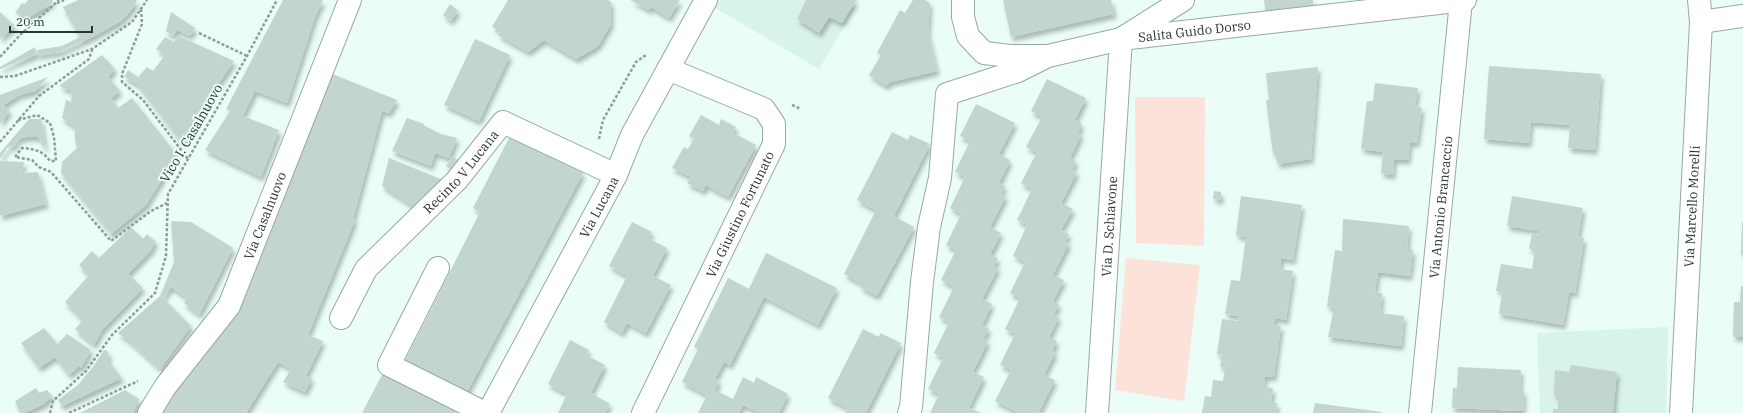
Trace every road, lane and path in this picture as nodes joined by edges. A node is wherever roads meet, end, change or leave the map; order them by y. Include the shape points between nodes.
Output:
1 (59, 0) edge
2 (64, 0) edge
3 (147, 0) edge
4 (277, 0) edge
5 (350, 0) edge
6 (706, 0) edge
7 (963, 0) edge
8 (1183, 0) edge
9 (1461, 0) edge
10 (1465, 0) edge
11 (1699, 0) edge
12 (55, 4) junction
13 (141, 9) junction
14 (1743, 16) edge
15 (1701, 22) junction
16 (198, 33) dead end
17 (1121, 39) junction
18 (92, 49) junction
19 (247, 56) junction
20 (1048, 56) junction
21 (0, 57) edge
22 (668, 69) junction
23 (0, 77) edge
24 (18, 120) junction
25 (4, 136) junction
26 (0, 137) edge
27 (0, 142) edge
28 (188, 159) junction
29 (616, 175) junction
30 (167, 204) junction
31 (438, 268) dead end
32 (341, 318) dead end
33 (165, 388) junction
34 (50, 413) edge
35 (69, 413) edge
36 (149, 413) edge
37 (487, 413) edge
38 (643, 413) edge
39 (909, 413) edge
40 (1097, 413) edge
41 (1420, 413) edge
42 (1681, 413) edge

1 - 12 path
2 - 12 path
3 - 13 path
4 - 19 path, Vico I. Casalnuovo
5 - 33 street, Via Casalnuovo via 229,306
6 - 22 street, Via Lucana
7 - 20 street, Salita Guido Dorso via 963,16 968,36 984,53
8 - 17 street
9 - 10 street, Salita Guido Dorso
9 - 17 street, Salita Guido Dorso
9 - 41 street, Via Antonio Brancaccio
11 - 15 street, Via Marcello Morelli
12 - 21 path
13 - 18 path via 132,22
13 - 28 path via 142,24 122,74 122,82 143,100
14 - 15 street
15 - 42 street, Via Marcello Morelli
16 - 19 path
17 - 20 street, Salita Guido Dorso
17 - 40 street, Via D. Schiavone
18 - 23 path via 15,76
18 - 24 path via 89,59 39,96
19 - 28 path, Vico I. Casalnuovo
20 - 39 street via 1018,71 948,94 940,178 929,227 922,282
22 - 29 street, Via Lucana via 632,135
22 - 38 street, Via Giustino Fortunato via 764,109 774,124 774,144
24 - 25 path
24 - 30 path via 37,115 50,124 56,161 50,161 44,153 34,149 22,148 15,157 32,160 39,167 51,172 111,241 151,211
25 - 26 path
25 - 27 path
28 - 30 path, Vico I. Casalnuovo via 168,194
29 - 32 street, Recinto V Lucana via 503,122 457,180 366,269
29 - 37 street, Via Lucana
30 - 34 path, Vico I. Casalnuovo via 166,256 155,293 112,335 86,371 53,401
31 - 37 street via 389,365
33 - 35 path via 139,380
33 - 36 street, Via Casalnuovo

